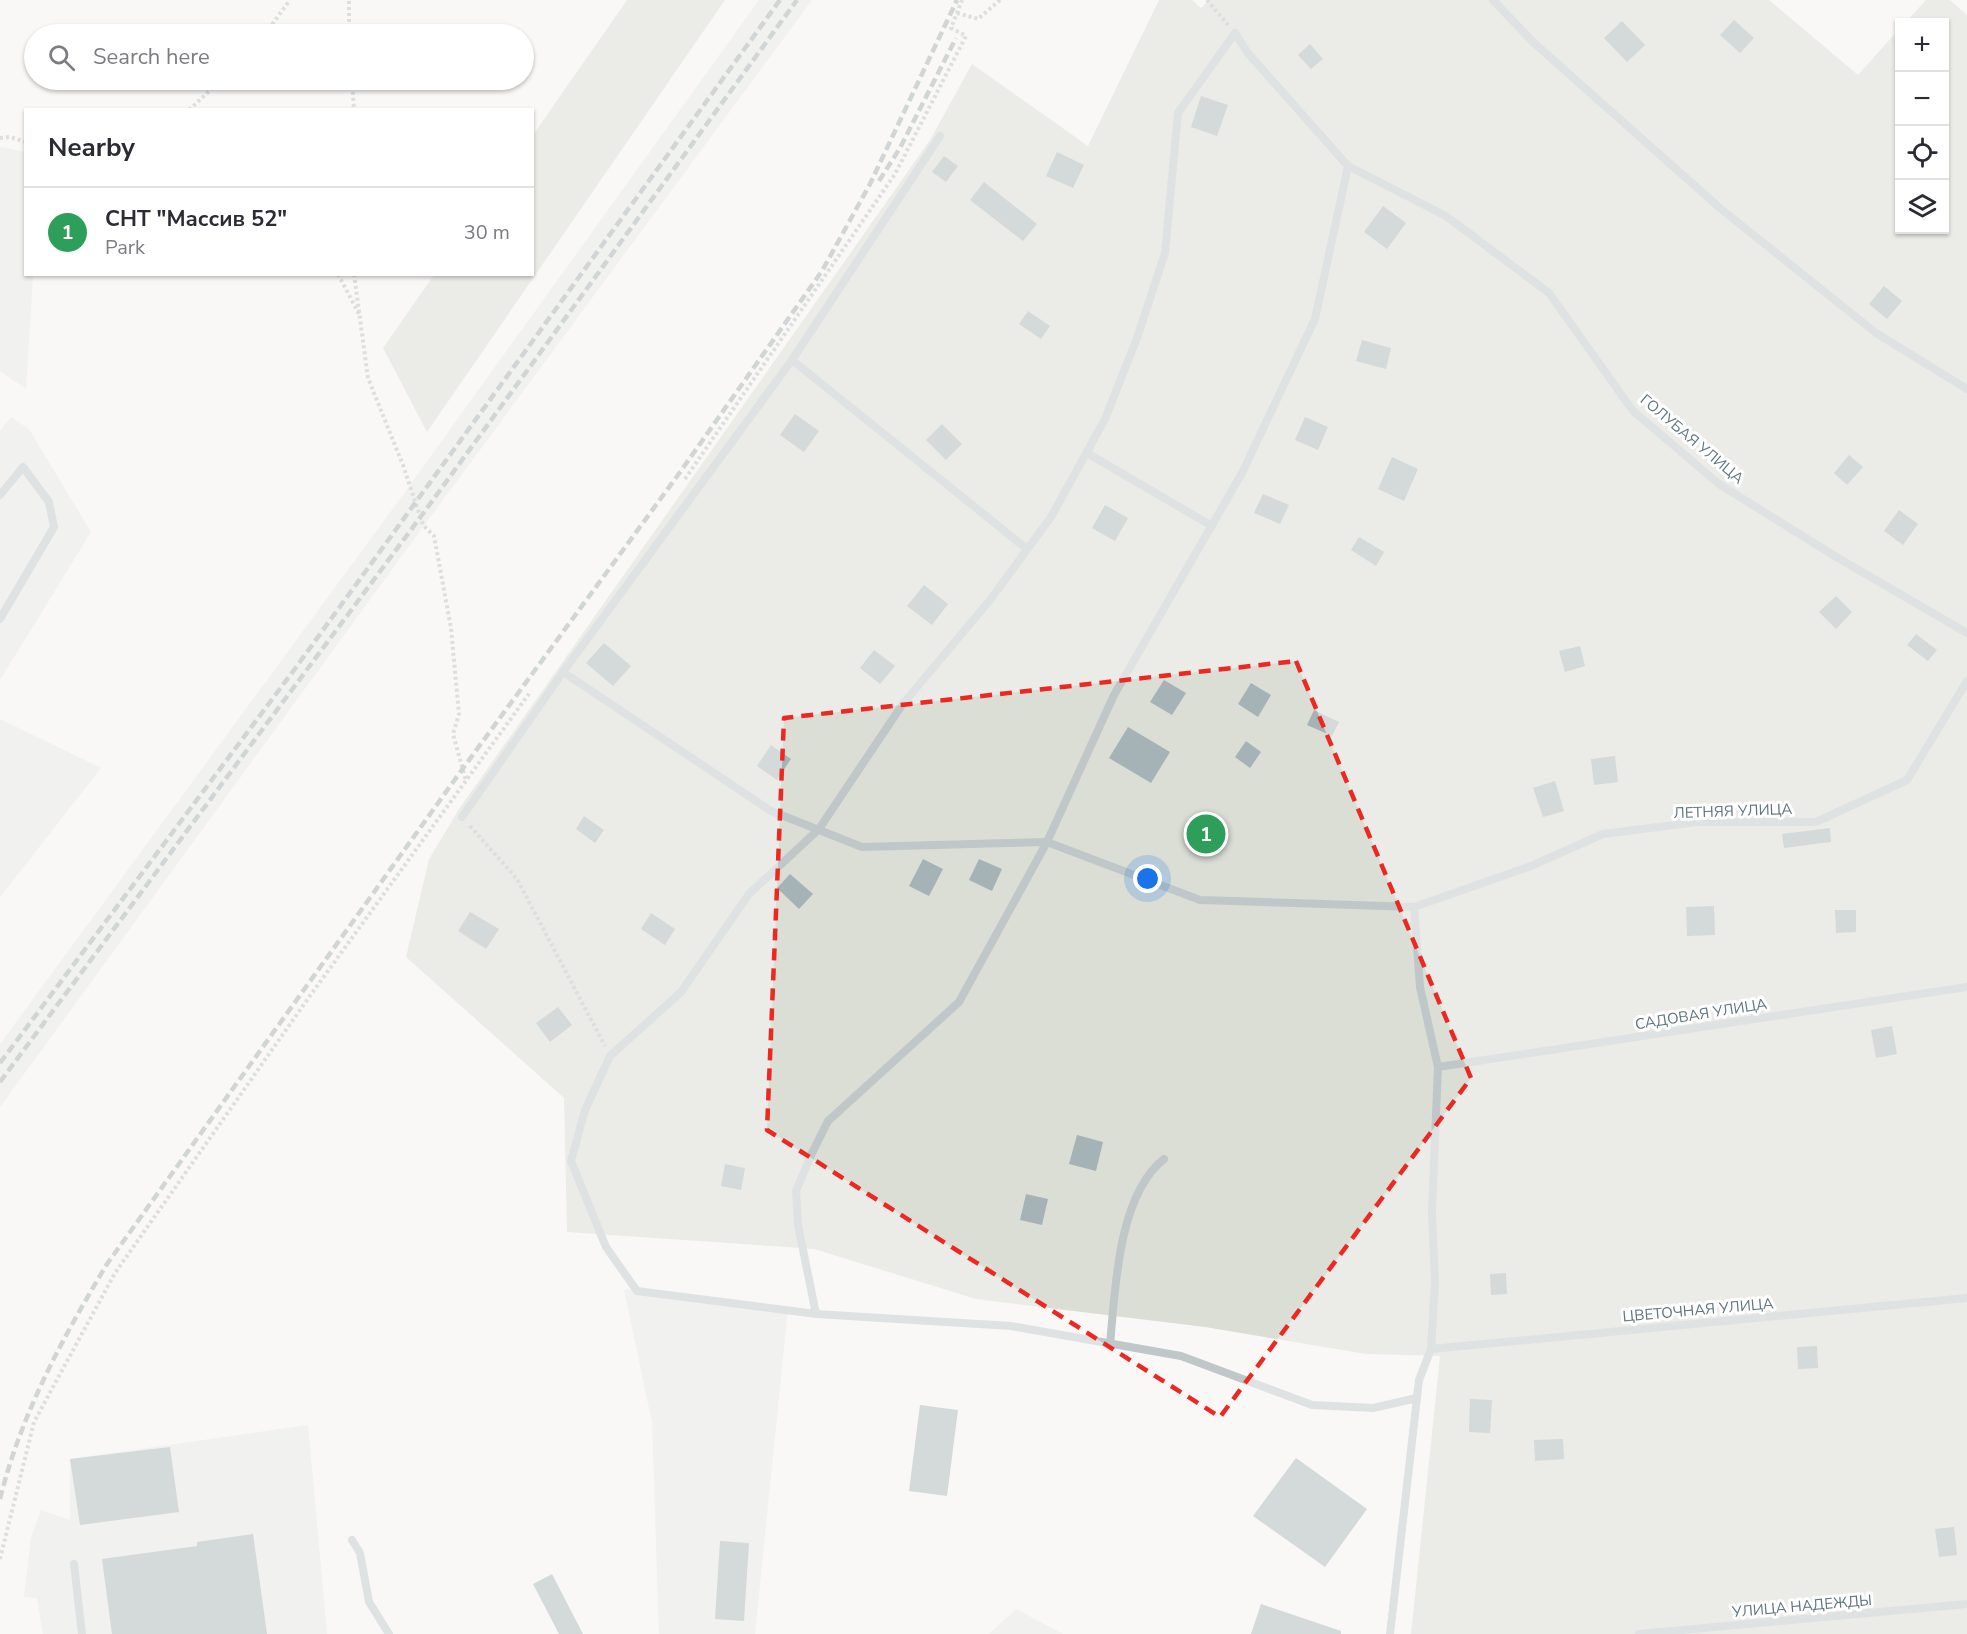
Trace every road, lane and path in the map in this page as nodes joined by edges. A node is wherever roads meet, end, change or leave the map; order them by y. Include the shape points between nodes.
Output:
1 (290, 0) edge
2 (349, 0) edge
3 (1000, 0) edge
4 (1207, 0) edge
5 (1493, 0) edge
6 (957, 13) dead end
7 (272, 24) edge
8 (349, 24) edge
9 (1234, 33) junction
10 (210, 90) edge
11 (353, 90) edge
12 (191, 108) edge
13 (354, 108) edge
14 (940, 136) dead end
15 (0, 138) edge
16 (24, 141) edge
17 (1348, 166) junction
18 (339, 276) edge
19 (354, 276) edge
20 (362, 320) junction
21 (792, 360) junction
22 (1967, 389) edge
23 (1087, 453) junction
24 (0, 495) edge
25 (1212, 525) junction
26 (1027, 549) junction
27 (0, 619) edge
28 (1967, 633) edge
29 (563, 672) junction
30 (1967, 681) edge
31 (462, 817) junction
32 (819, 829) junction
33 (1047, 842) junction
34 (1414, 907) junction
35 (1967, 987) edge
36 (610, 1056) junction
37 (1438, 1067) junction
38 (1164, 1159) dead end
39 (1967, 1298) edge
40 (816, 1314) junction
41 (1110, 1345) junction
42 (1431, 1349) junction
43 (1417, 1398) junction
44 (352, 1540) dead end
45 (74, 1564) dead end
46 (1967, 1604) edge
47 (82, 1634) edge
48 (389, 1634) edge
49 (1390, 1634) edge
50 (1639, 1634) edge

1 - 7 path
2 - 8 path
3 - 6 path via 978,19
4 - 9 path
5 - 22 lane via 1533,42 1721,209 1876,333
9 - 17 lane
9 - 23 lane via 1178,113 1166,253 1109,409
10 - 12 path
11 - 13 path
14 - 21 lane
15 - 16 path
17 - 25 lane via 1315,319 1242,472
17 - 28 lane, ГОЛУБАЯ УЛИЦА via 1446,216 1549,293 1633,411 1719,483
18 - 20 path
19 - 20 path
20 - 31 path via 368,378 404,465 423,525 434,536 451,628 459,714 453,734 466,780 459,809
21 - 26 lane
21 - 29 lane
23 - 25 lane
23 - 26 lane via 1051,517
24 - 27 lane via 23,467 49,502 54,527
25 - 33 lane via 1114,695
26 - 32 lane via 990,600 902,705
29 - 31 lane
29 - 32 lane via 771,811
30 - 34 lane, ЛЕТНЯЯ УЛИЦА via 1906,780 1815,822 1697,822 1603,834 1531,866
31 - 36 path via 517,879
32 - 33 lane via 862,847
32 - 36 lane via 749,894 681,992
33 - 34 lane via 1200,900
33 - 40 lane via 959,1002 828,1121 812,1153 796,1191 798,1225
34 - 37 lane via 1420,987
35 - 37 lane, САДОВАЯ УЛИЦА
36 - 40 lane via 585,1110 571,1161 606,1247 637,1291
37 - 42 lane
38 - 41 lane via 1153,1168 1125,1223
39 - 42 lane, ЦВЕТОЧНАЯ УЛИЦА
40 - 41 lane via 1011,1326
41 - 43 lane via 1182,1356 1312,1405 1373,1408
42 - 43 lane via 1419,1380
43 - 49 lane
44 - 48 lane via 360,1553 369,1602
45 - 47 lane
46 - 50 lane, УЛИЦА НАДЕЖДЫ

